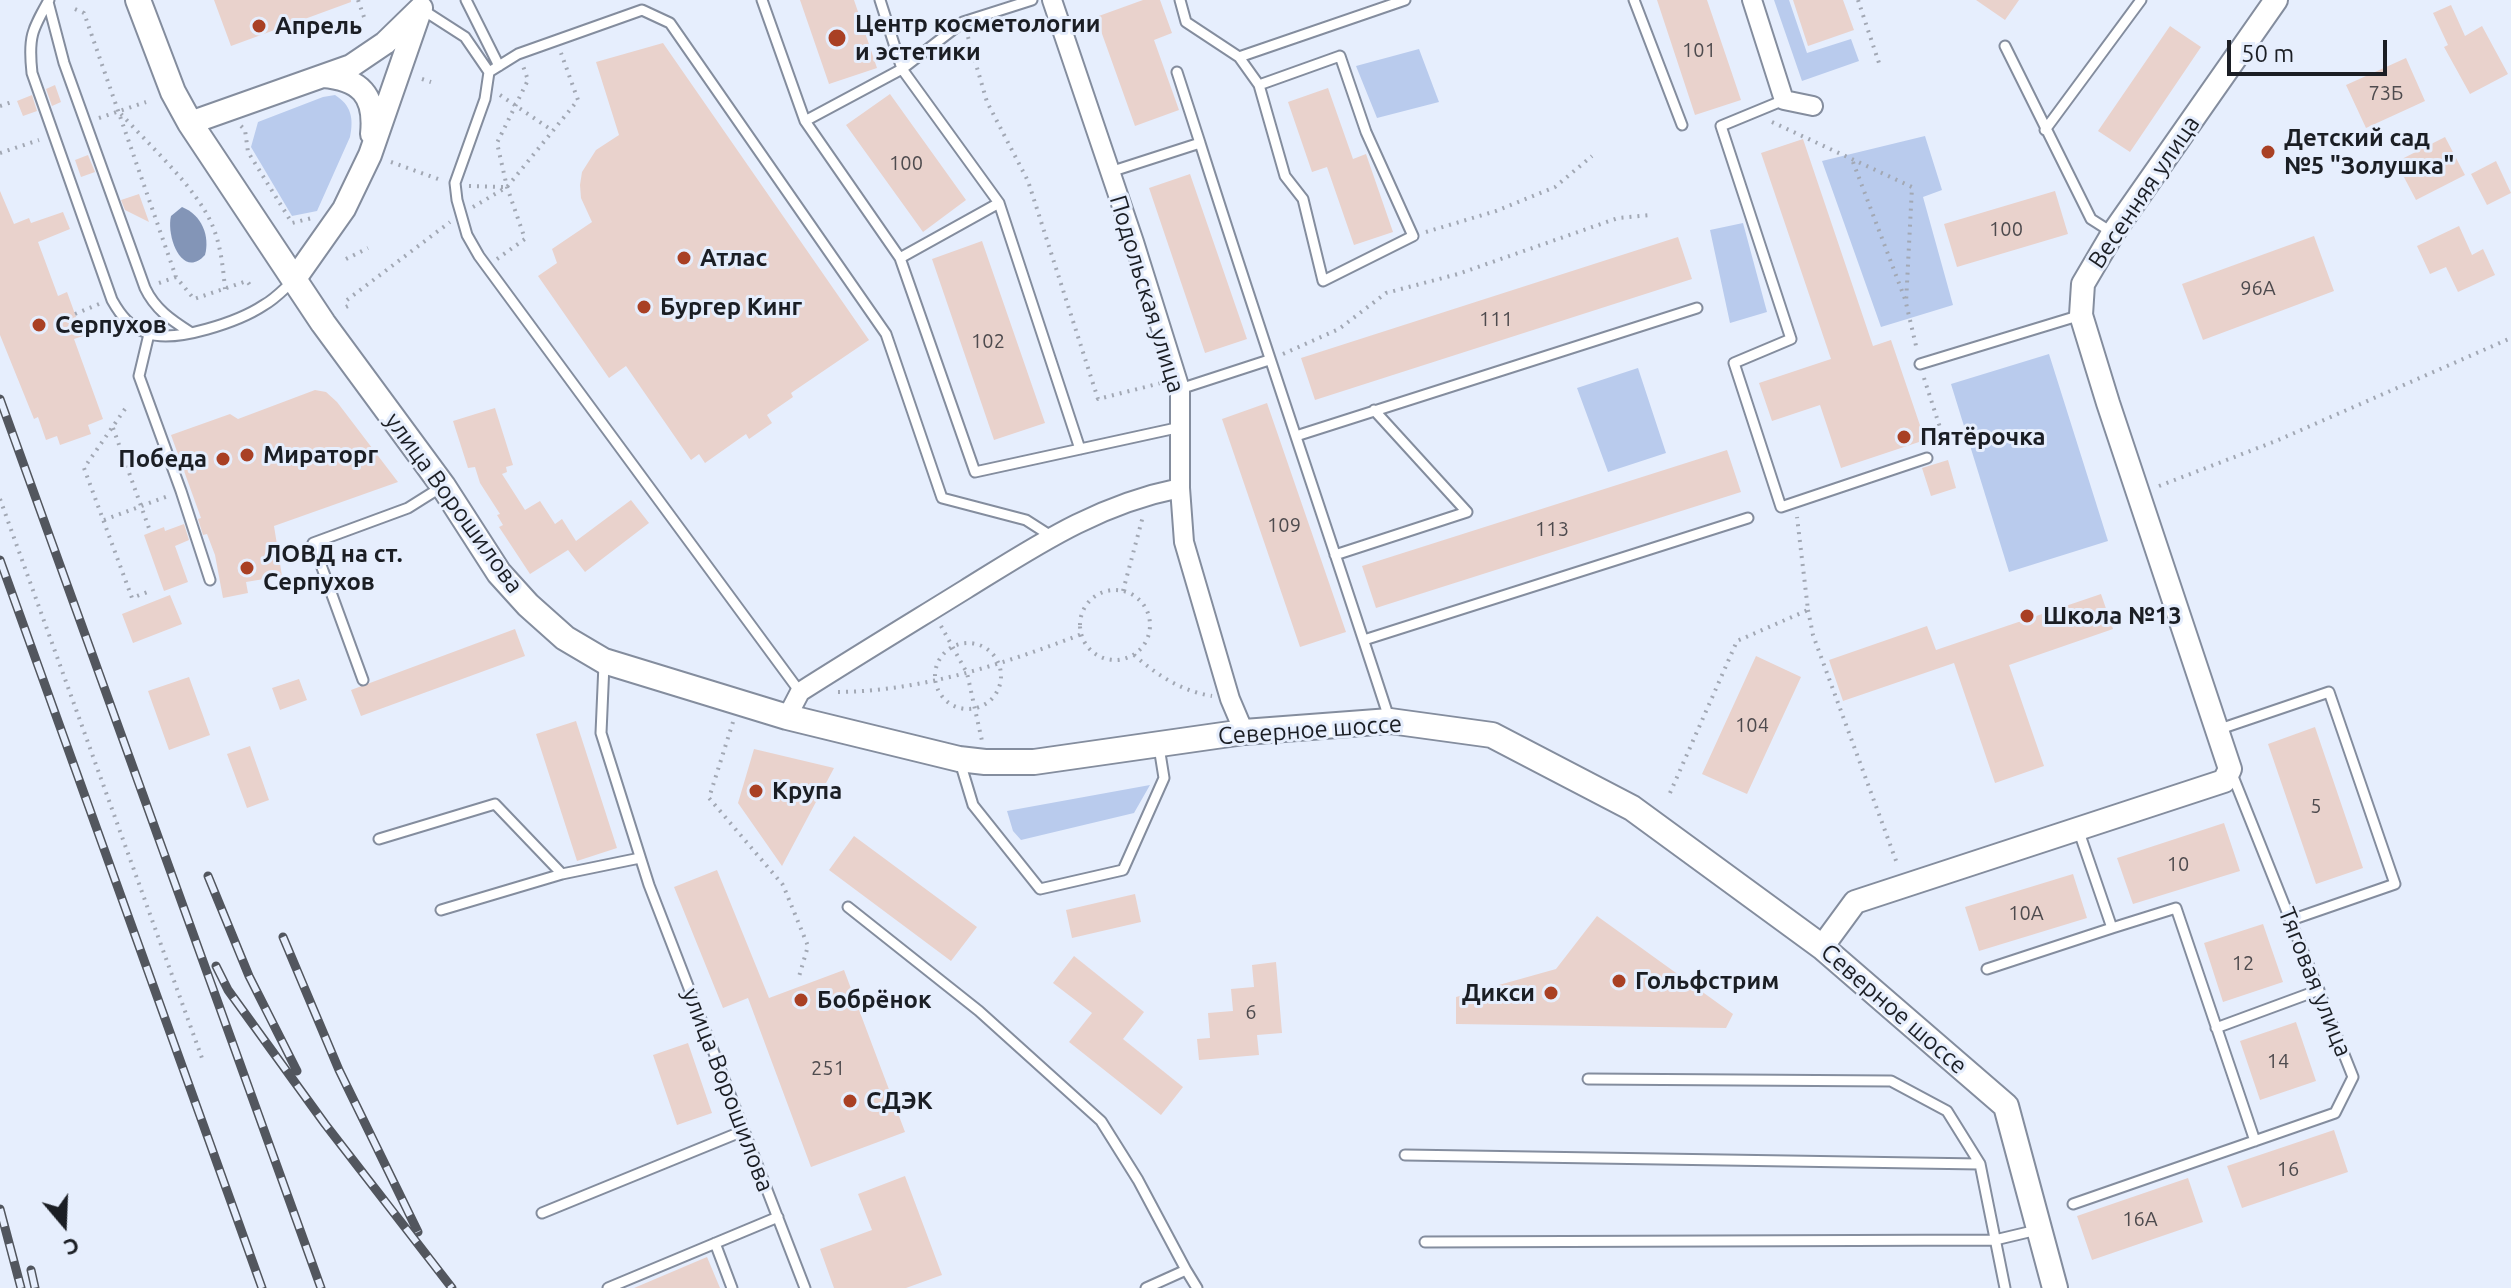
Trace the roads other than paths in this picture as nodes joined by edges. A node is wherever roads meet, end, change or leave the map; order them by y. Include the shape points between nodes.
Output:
1 (138, 0) edge
2 (466, 0) edge
3 (762, 0) edge
4 (880, 0) edge
5 (1032, 0) edge
6 (1052, 0) edge
7 (1180, 0) edge
8 (1405, 0) edge
9 (1634, 0) edge
10 (1752, 0) edge
11 (2141, 0) edge
12 (2276, 0) edge
13 (49, 1) edge
14 (422, 4) edge
15 (2005, 46) dead end
16 (1239, 57) junction
17 (499, 66) junction
18 (902, 69) junction
19 (489, 72) junction
20 (1177, 72) dead end
21 (319, 76) junction
22 (1259, 85) junction
23 (1784, 100) junction
24 (1813, 106) dead end
25 (805, 121) junction
26 (190, 123) junction
27 (1682, 125) dead end
28 (2045, 130) junction
29 (1200, 143) junction
30 (377, 157) junction
31 (1110, 172) junction
32 (999, 203) junction
33 (2113, 233) junction
34 (900, 258) junction
35 (294, 280) junction
36 (1697, 308) dead end
37 (2081, 315) junction
38 (190, 332) junction
39 (149, 334) junction
40 (1269, 360) junction
41 (1920, 364) road end
42 (1178, 384) junction
43 (1374, 410) junction
44 (1181, 427) junction
45 (1296, 436) junction
46 (1080, 449) junction
47 (1927, 458) road end
48 (443, 486) junction
49 (1180, 488) junction
50 (1748, 518) dead end
51 (1051, 536) junction
52 (1335, 555) junction
53 (210, 580) dead end
54 (1364, 640) junction
55 (604, 661) junction
56 (363, 680) dead end
57 (800, 692) junction
58 (787, 717) junction
59 (1390, 721) junction
60 (2217, 730) junction
61 (1244, 732) junction
62 (1159, 743) junction
63 (959, 759) junction
64 (2230, 769) junction
65 (2078, 829) junction
66 (379, 839) dead end
67 (640, 858) junction
68 (562, 874) junction
69 (848, 907) dead end
70 (441, 910) dead end
71 (2291, 920) junction
72 (2112, 928) junction
73 (1822, 947) junction
74 (1987, 969) dead end
75 (2319, 990) junction
76 (2216, 1028) junction
77 (1588, 1079) dead end
78 (743, 1131) junction
79 (2255, 1141) junction
80 (1405, 1155) dead end
81 (1980, 1164) junction
82 (2073, 1204) dead end
83 (542, 1213) dead end
84 (778, 1217) junction
85 (2040, 1230) junction
86 (1995, 1240) junction
87 (1425, 1242) dead end
88 (715, 1243) junction
89 (1186, 1270) junction
90 (608, 1288) edge
91 (732, 1288) edge
92 (805, 1288) edge
93 (1146, 1288) edge
94 (1197, 1288) edge
95 (2005, 1288) edge
96 (2055, 1288) edge

1 - 26 main road, улица Ворошилова
2 - 17 lane
3 - 25 lane
4 - 18 lane
5 - 18 lane via 963,22
6 - 31 street, Подольская улица
7 - 16 lane via 1186,22
8 - 16 lane
9 - 27 lane
10 - 23 street
11 - 28 lane
12 - 33 street, Весенняя улица
13 - 38 lane via 64,63 145,288 164,315
13 - 39 lane via 32,29 32,73 112,300 128,323
14 - 19 lane via 465,37
14 - 21 street via 368,56
14 - 30 street
15 - 28 lane
16 - 22 lane
17 - 19 lane
17 - 51 lane via 556,39 642,10 670,23 886,334 942,498 1026,520
18 - 25 lane
18 - 32 lane
19 - 57 lane via 485,99 455,183 467,235
20 - 29 lane
21 - 26 street
21 - 30 street via 345,78 360,88 370,102
22 - 22 lane via 1340,56 1366,132 1413,236 1323,281 1303,199 1285,176
23 - 24 street
23 - 47 lane via 1721,126 1791,339 1734,363 1781,507
25 - 34 lane
26 - 35 main road, улица Ворошилова
28 - 33 lane via 2091,219
29 - 31 lane
29 - 40 lane
30 - 35 street
31 - 42 street, Подольская улица
32 - 34 lane
32 - 46 lane
33 - 37 street, Весенняя улица via 2083,284
34 - 46 lane via 975,472
35 - 38 lane via 264,306
35 - 48 main road, улица Ворошилова
36 - 43 lane
37 - 41 lane
37 - 60 street, Тяговая улица
38 - 39 lane
39 - 53 lane via 139,376
40 - 42 lane
40 - 45 lane
42 - 44 street, Подольская улица
43 - 45 lane
43 - 52 lane via 1467,512
44 - 46 lane
44 - 49 street, Подольская улица
45 - 52 lane
48 - 55 main road, улица Ворошилова via 499,573 528,605 565,638
48 - 56 lane via 408,508 313,543
49 - 51 street via 1101,510
49 - 61 street, Подольская улица via 1184,542
50 - 54 lane
51 - 57 street
52 - 54 lane
54 - 59 lane
55 - 58 main road, Северное шоссе
55 - 67 lane, улица Ворошилова via 601,733
57 - 58 street
58 - 63 main road, Северное шоссе
59 - 61 main road, Северное шоссе
59 - 73 main road, Северное шоссе via 1492,735 1618,800
60 - 64 street, Тяговая улица
60 - 71 lane via 2329,692 2395,884
61 - 62 main road, Северное шоссе
62 - 63 main road, Северное шоссе via 1034,762
62 - 63 lane via 1164,778 1123,870 1040,889 973,805
64 - 65 street via 2224,781
64 - 71 lane, Тяговая улица
65 - 72 lane
65 - 73 street via 1855,902
66 - 68 lane via 495,804
67 - 68 lane
67 - 78 lane, улица Ворошилова
68 - 70 lane
69 - 89 lane via 979,1011 1101,1121
71 - 75 lane, Тяговая улица
72 - 74 lane
72 - 76 lane via 2176,908
73 - 85 main road, Северное шоссе via 2006,1106
75 - 76 lane
75 - 79 lane, Тяговая улица via 2353,1077 2335,1113
76 - 79 lane
77 - 81 lane via 1891,1081 1947,1111
78 - 83 lane
78 - 84 lane, улица Ворошилова
79 - 82 lane, Тяговая улица
80 - 81 lane
81 - 86 lane
84 - 88 lane
84 - 92 lane, улица Ворошилова
85 - 86 lane
85 - 96 main road, Северное шоссе
86 - 87 lane
86 - 95 lane
88 - 90 lane
88 - 91 lane
89 - 93 lane
89 - 94 lane

